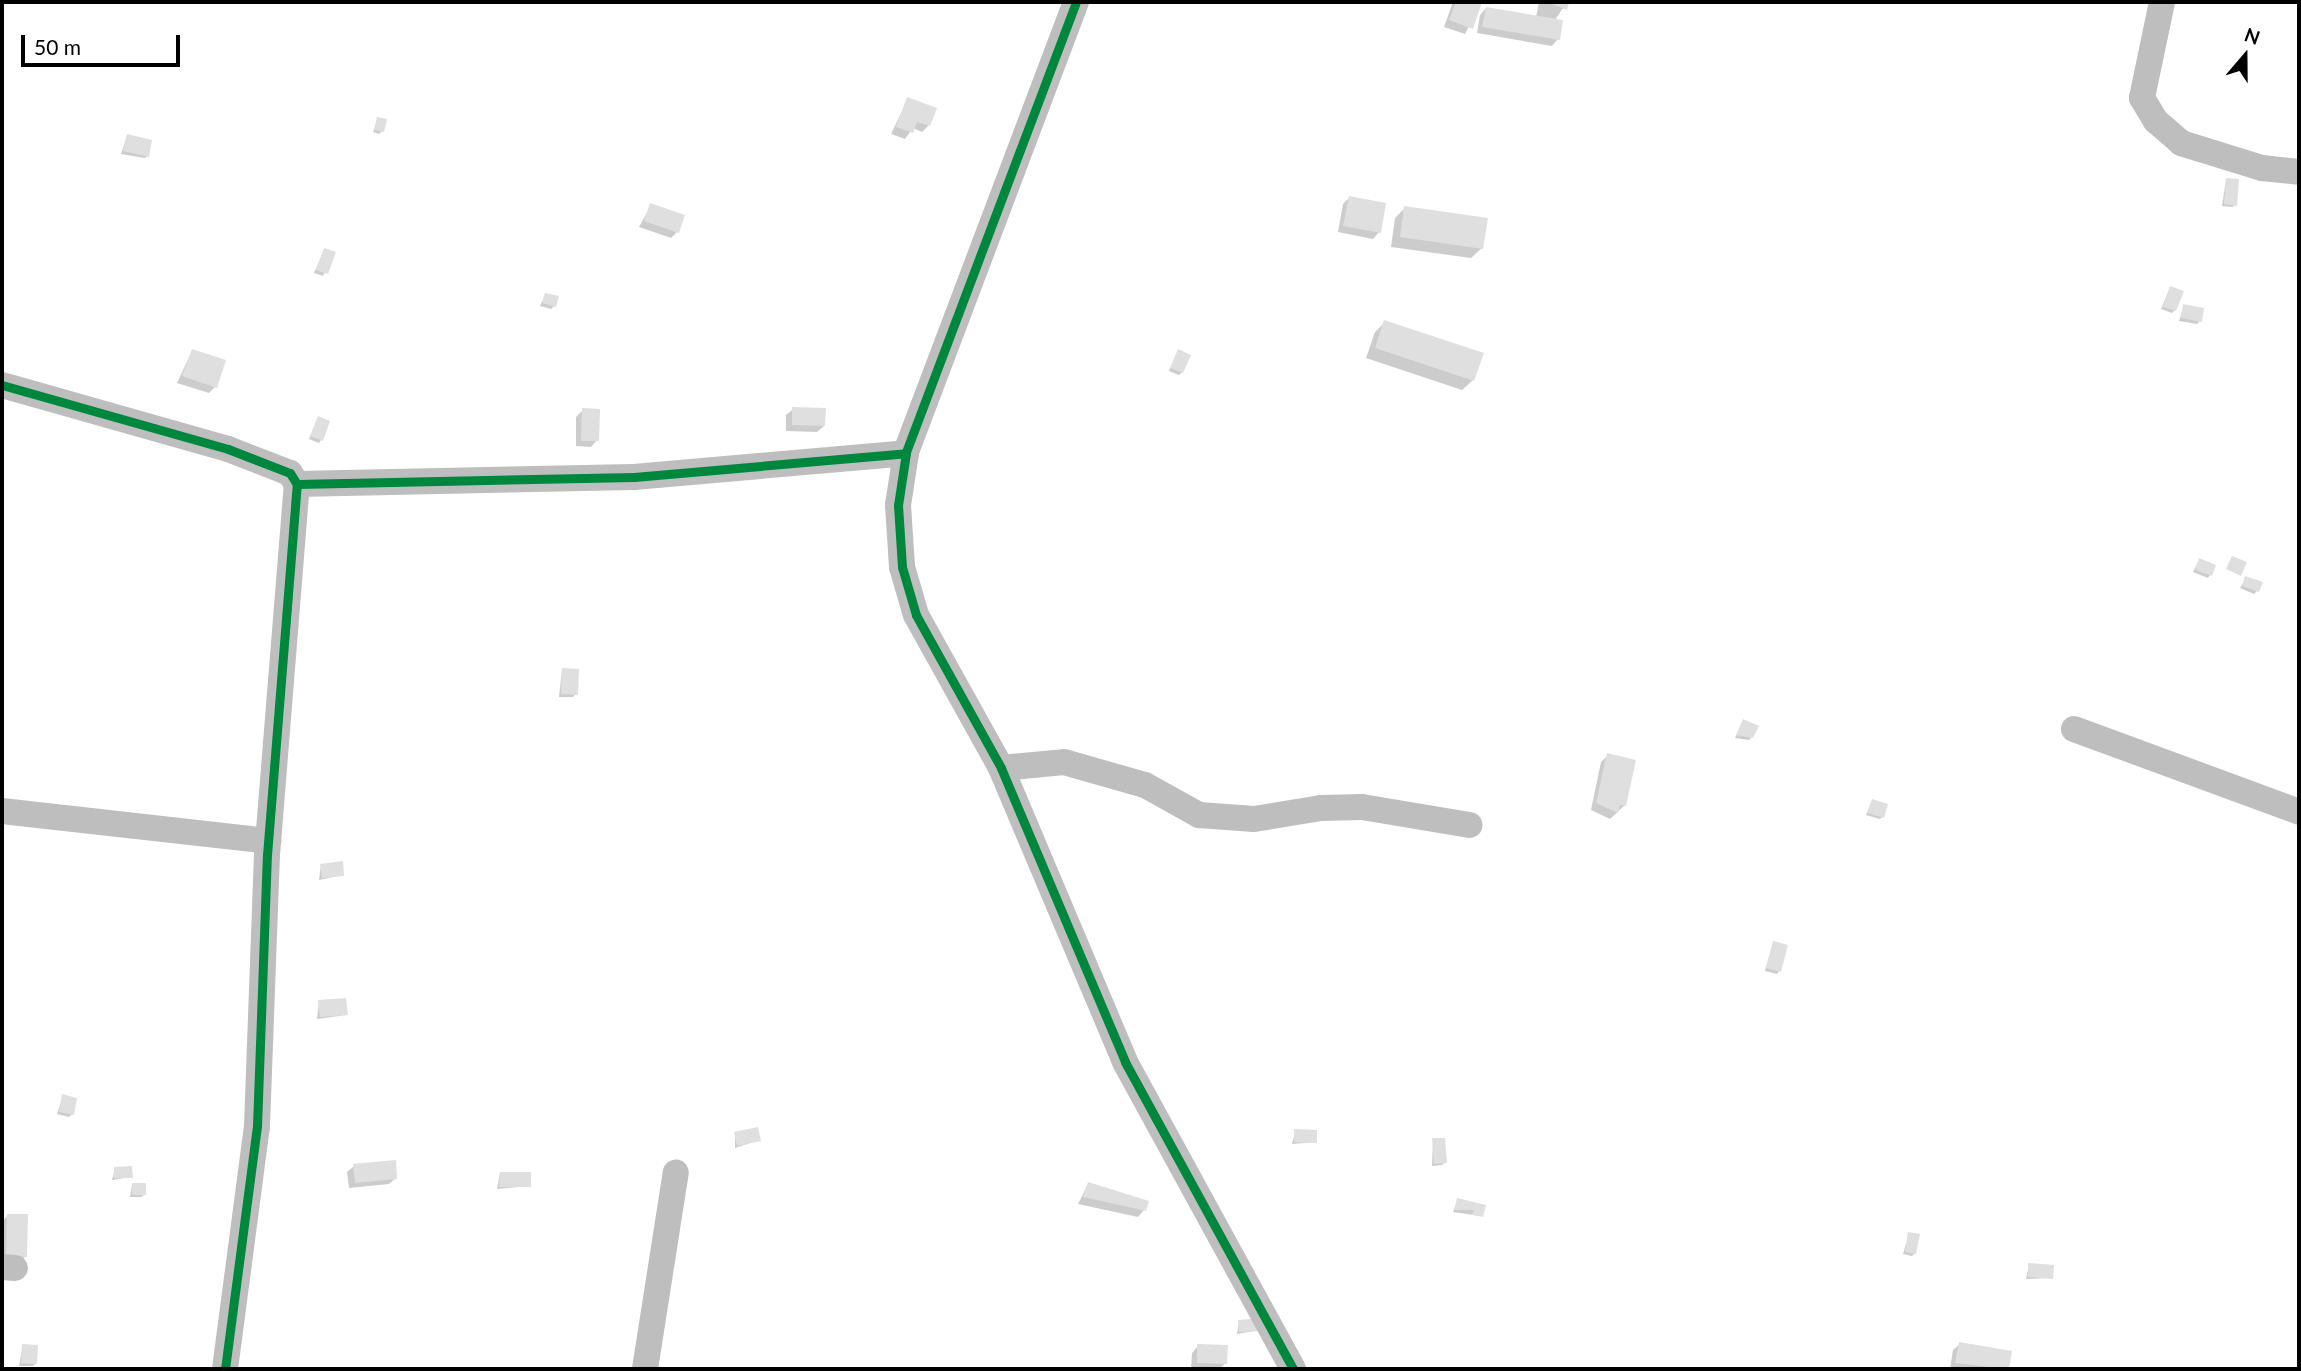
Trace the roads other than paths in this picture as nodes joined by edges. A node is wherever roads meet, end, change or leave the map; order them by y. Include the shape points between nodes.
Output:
1 (1076, 2) edge
2 (2162, 2) edge
3 (2299, 172) edge
4 (2, 385) edge
5 (906, 453) junction
6 (297, 484) junction
7 (2074, 729) dead end
8 (1001, 768) junction
9 (2, 811) edge
10 (2299, 812) edge
11 (1470, 825) dead end
12 (268, 841) junction
13 (676, 1172) dead end
14 (225, 1369) edge
15 (645, 1369) edge
16 (1293, 1369) edge

1 - 5 street
2 - 3 street via 2142,97 2156,121 2181,143 2262,169
4 - 6 street via 228,449 290,473
5 - 6 street via 634,477
5 - 8 street via 898,505 902,567 916,615
6 - 12 street
7 - 10 street
8 - 11 street via 1064,761 1145,785 1199,815 1254,819 1321,808 1362,807
8 - 16 street via 1125,1062
9 - 12 street
12 - 14 street via 257,1126
13 - 15 street

